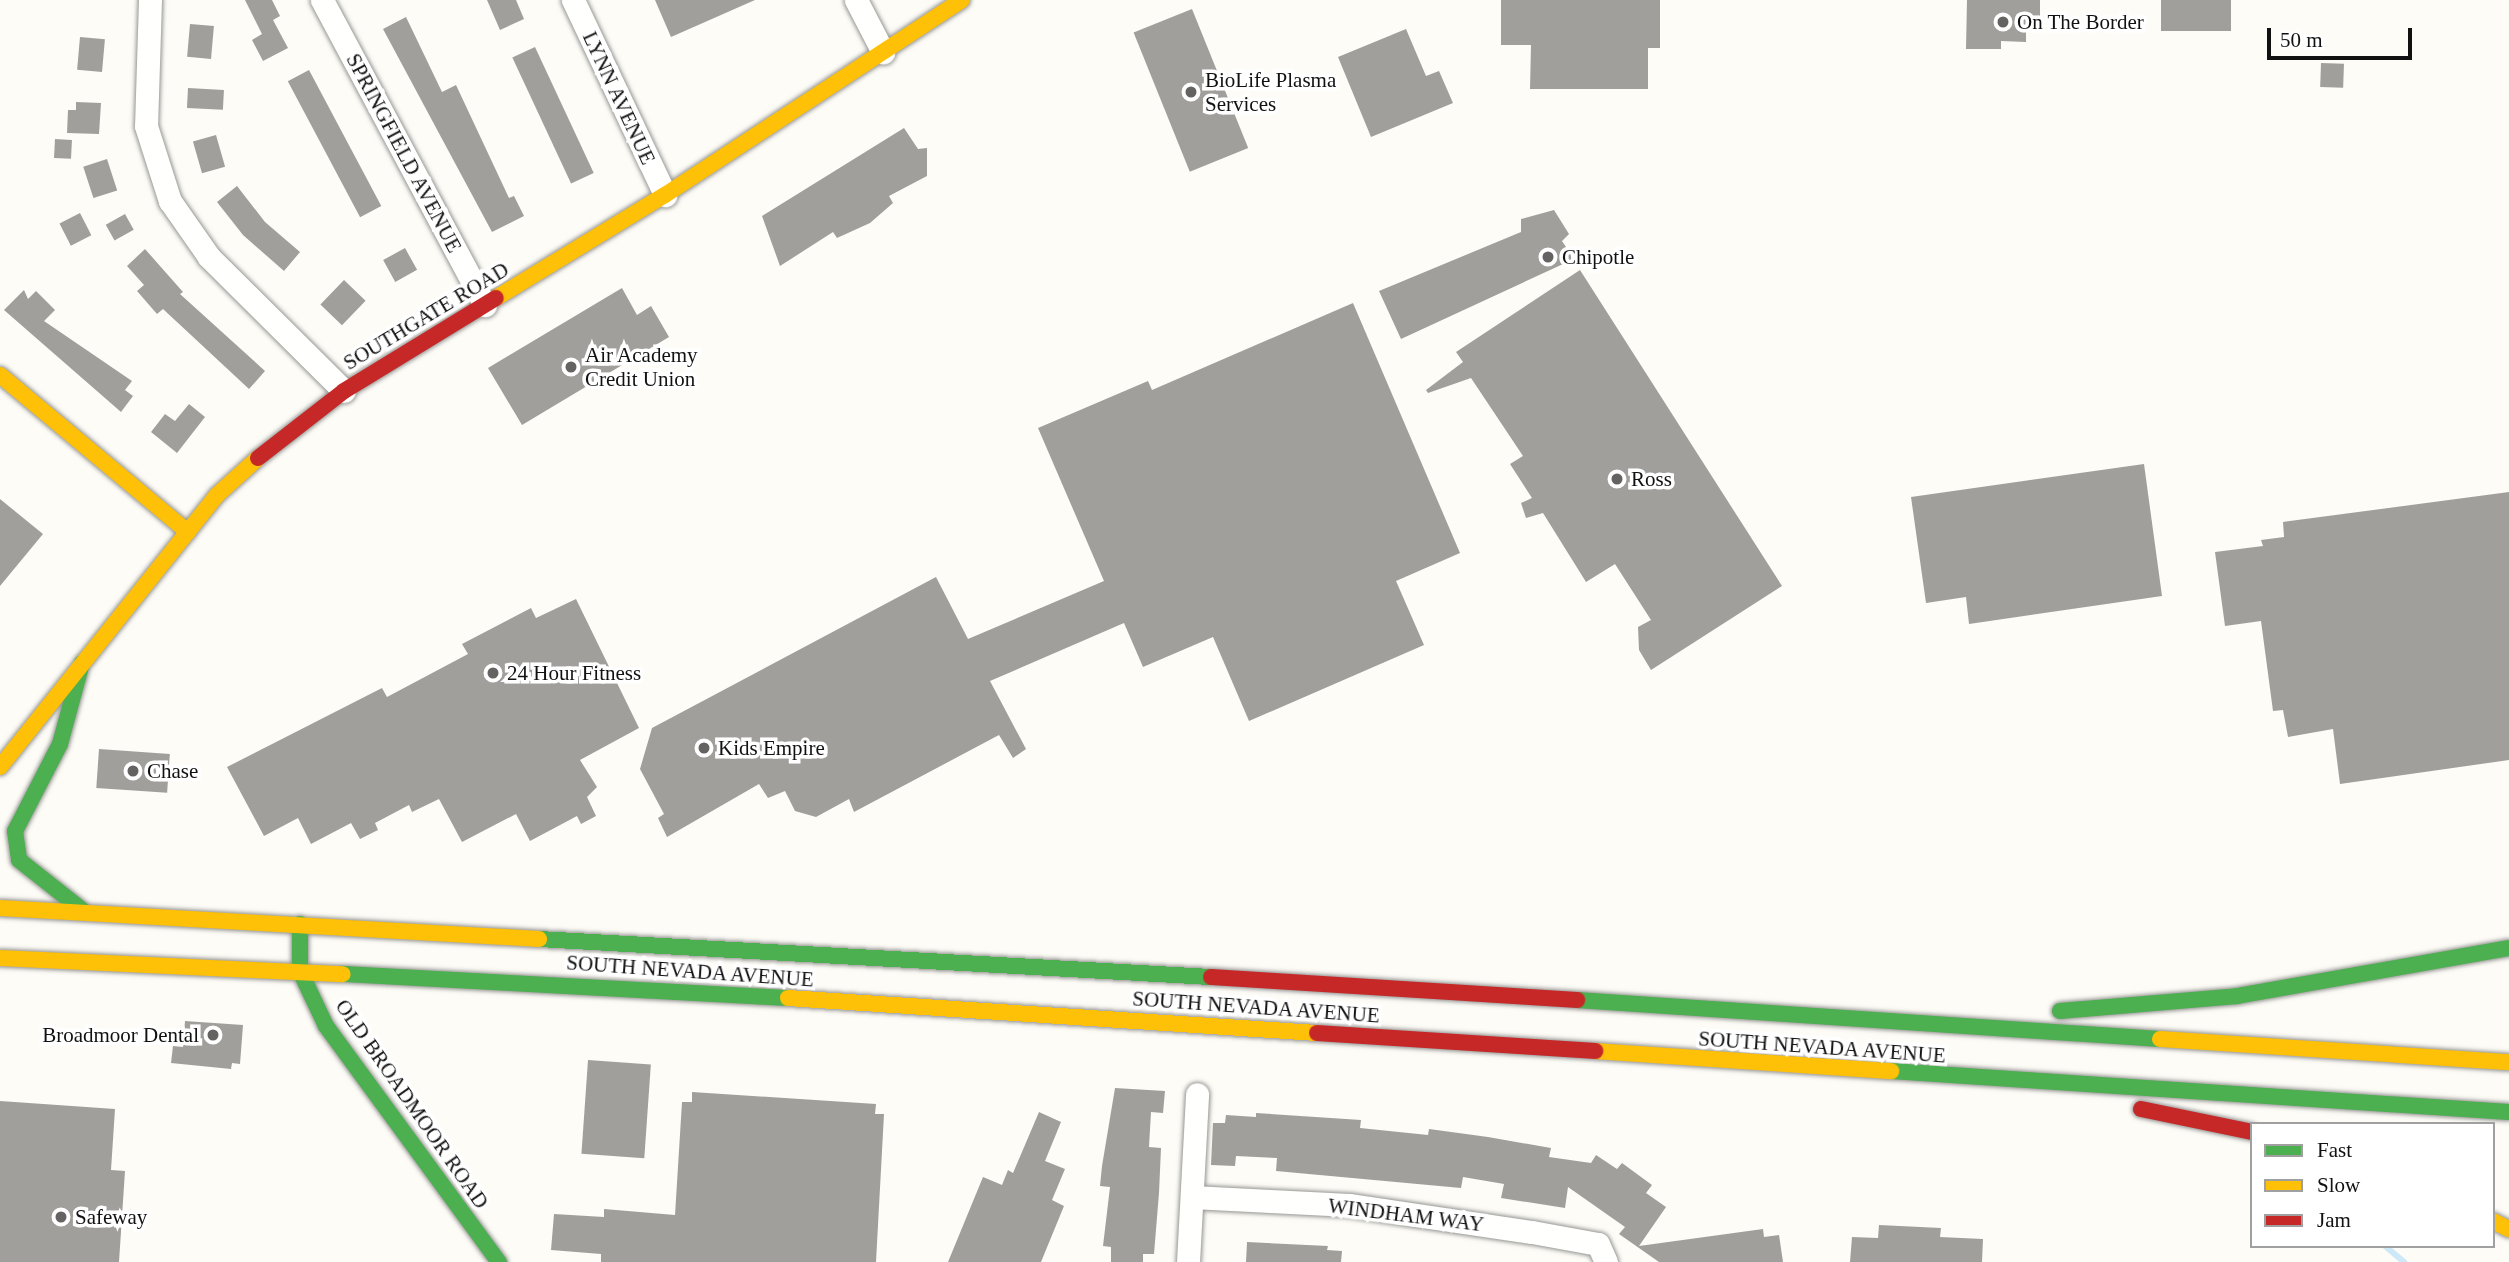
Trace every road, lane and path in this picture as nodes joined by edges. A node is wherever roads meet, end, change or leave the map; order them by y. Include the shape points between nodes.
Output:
1 (150, 0) edge
2 (323, 0) edge
3 (573, 0) edge
4 (856, 0) edge
5 (962, 0) edge
6 (883, 52) junction
7 (665, 195) junction
8 (485, 305) junction
9 (0, 375) edge
10 (344, 391) junction
11 (188, 532) junction
12 (82, 663) junction
13 (0, 767) edge
14 (0, 908) edge
15 (86, 913) junction
16 (300, 924) junction
17 (2509, 948) edge
18 (0, 958) edge
19 (118, 964) junction
20 (300, 971) junction
21 (0, 975) edge
22 (1680, 1009) junction
23 (2006, 1011) dead end
24 (2046, 1011) dead end
25 (2509, 1062) edge
26 (1931, 1076) junction
27 (1197, 1094) dead end
28 (2509, 1112) edge
29 (2250, 1132) edge
30 (1192, 1198) junction
31 (499, 1262) edge
32 (1188, 1262) edge
33 (1606, 1262) edge

1 - 10 street via 146,126 170,201 209,257
2 - 8 street, SPRINGFIELD AVENUE
3 - 7 street, LYNN AVENUE
4 - 6 street
5 - 6 main road, SOUTHGATE ROAD
6 - 7 main road, SOUTHGATE ROAD
7 - 8 main road, SOUTHGATE ROAD
8 - 10 main road, SOUTHGATE ROAD
9 - 11 main road
10 - 11 main road, SOUTHGATE ROAD via 244,468
11 - 12 main road, SOUTHGATE ROAD
12 - 13 main road, SOUTHGATE ROAD
12 - 15 main road via 60,744 15,831 19,860
14 - 15 main road, SOUTH NEVADA AVENUE
15 - 16 main road, SOUTH NEVADA AVENUE
16 - 20 main road, OLD BROADMOOR ROAD
16 - 22 main road, SOUTH NEVADA AVENUE
17 - 24 main road via 2237,996
18 - 19 main road, SOUTH NEVADA AVENUE
19 - 20 main road, SOUTH NEVADA AVENUE
19 - 21 main road
20 - 26 main road, SOUTH NEVADA AVENUE via 639,988
20 - 31 main road, OLD BROADMOOR ROAD via 326,1026
22 - 23 main road
22 - 25 main road, SOUTH NEVADA AVENUE
26 - 28 main road, SOUTH NEVADA AVENUE
26 - 29 main road via 2114,1104
27 - 30 street
30 - 32 street
30 - 33 street, WINDHAM WAY via 1349,1205 1532,1232 1598,1244

